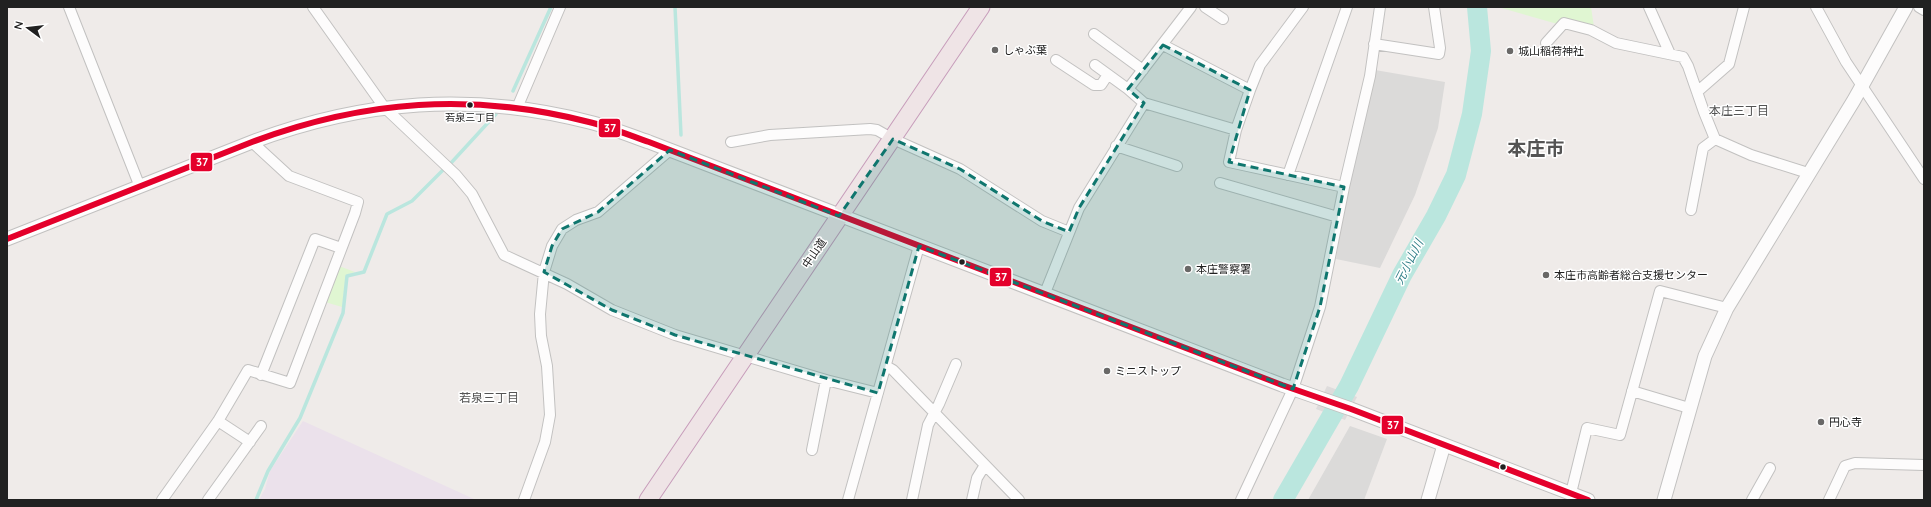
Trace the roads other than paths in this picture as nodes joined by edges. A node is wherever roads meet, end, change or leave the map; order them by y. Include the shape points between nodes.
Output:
1 (70, 7) edge
2 (313, 7) edge
3 (560, 7) edge
4 (982, 7) edge
5 (1190, 7) edge
6 (1205, 7) edge
7 (1303, 7) edge
8 (1347, 7) edge
9 (1380, 7) edge
10 (1434, 7) edge
11 (1649, 7) edge
12 (1744, 7) edge
13 (1816, 7) edge
14 (1906, 7) edge
15 (1919, 7) edge
16 (1924, 10) edge
17 (1223, 19) dead end
18 (1094, 34) dead end
19 (1546, 43) dead end
20 (1374, 44) junction
21 (1163, 46) junction
22 (1670, 54) junction
23 (1056, 60) dead end
24 (1095, 65) dead end
25 (1143, 70) junction
26 (1107, 76) junction
27 (1861, 86) junction
28 (1128, 90) junction
29 (1250, 90) junction
30 (1697, 92) junction
31 (1144, 103) junction
32 (384, 107) junction
33 (517, 108) junction
34 (1236, 130) junction
35 (893, 139) junction
36 (1715, 139) junction
37 (252, 142) junction
38 (731, 142) dead end
39 (1116, 146) junction
40 (670, 150) junction
41 (1177, 166) dead end
42 (1808, 173) junction
43 (1288, 175) junction
44 (1924, 179) edge
45 (1220, 184) dead end
46 (140, 187) junction
47 (1344, 187) junction
48 (1691, 210) dead end
49 (839, 216) junction
50 (1338, 217) junction
51 (1069, 232) junction
52 (7, 239) edge
53 (919, 246) junction
54 (341, 248) junction
55 (544, 272) junction
56 (1045, 294) junction
57 (1726, 308) junction
58 (745, 356) junction
59 (956, 364) dead end
60 (886, 366) junction
61 (261, 375) junction
62 (826, 380) junction
63 (1292, 389) junction
64 (1632, 391) junction
65 (878, 393) junction
66 (1689, 408) junction
67 (933, 413) junction
68 (218, 421) junction
69 (261, 426) dead end
70 (250, 442) junction
71 (1444, 445) junction
72 (812, 450) dead end
73 (985, 465) junction
74 (1924, 465) edge
75 (1770, 468) dead end
76 (1571, 494) junction
77 (162, 500) edge
78 (208, 500) edge
79 (524, 500) edge
80 (648, 500) edge
81 (848, 500) edge
82 (912, 500) edge
83 (972, 500) edge
84 (1019, 500) edge
85 (1241, 500) edge
86 (1428, 500) edge
87 (1588, 500) edge
88 (1664, 500) edge
89 (1752, 500) edge
90 (1829, 500) edge

1 - 46 street
2 - 32 street
3 - 33 street
4 - 35 highway, 中山道
5 - 21 street
6 - 17 street
7 - 29 street via 1260,65
8 - 43 street
9 - 20 street
10 - 20 street via 1439,54
11 - 22 street
12 - 30 street via 1730,64
13 - 27 street via 1827,31
14 - 27 street
15 - 16 street
18 - 25 street
19 - 22 street via 1564,23 1591,30 1616,43
20 - 47 street via 1370,76
21 - 25 street
21 - 29 street
22 - 30 street via 1683,57
23 - 26 street via 1094,85 1101,85
24 - 26 street
25 - 28 street
26 - 28 street
27 - 42 street
27 - 44 street
28 - 31 street
29 - 34 street
30 - 36 street
31 - 34 street
31 - 39 street
32 - 33 street via 445,104
32 - 37 street via 302,125
32 - 55 street via 456,175 472,194 504,255
33 - 40 street via 590,122
34 - 43 street via 1229,162
35 - 38 street via 870,129 770,135
35 - 49 highway, 中山道
35 - 51 street via 960,169 1042,221
36 - 42 street via 1752,155
36 - 48 street via 1703,148
37 - 46 street
37 - 54 street via 289,176 358,202
39 - 41 street
39 - 51 street via 1079,208
40 - 49 street
40 - 55 street via 598,212 576,220 562,229 552,246
42 - 57 street
43 - 47 street
45 - 50 street
46 - 52 street
47 - 50 street
49 - 53 street
49 - 58 highway, 中山道
50 - 63 street via 1320,307
51 - 56 street
53 - 56 street
53 - 60 street
54 - 61 street via 315,239
54 - 61 street via 290,383
55 - 58 street via 612,310 675,335
55 - 79 street via 540,314 550,415 545,442
56 - 63 street
57 - 64 street via 1660,290
57 - 66 street via 1705,356
58 - 62 street
58 - 80 highway, 中山道
59 - 67 street via 940,404
60 - 65 street
60 - 67 street via 893,370
61 - 68 street via 248,370
62 - 65 street
62 - 72 street
63 - 71 street
63 - 85 street
64 - 66 street
64 - 76 street via 1620,435 1587,428
65 - 81 street
66 - 88 street
67 - 73 street
67 - 82 street via 928,425
68 - 70 street
68 - 77 street
69 - 70 street
70 - 78 street
71 - 76 street
71 - 86 street
73 - 83 street via 977,478
73 - 84 street
74 - 90 street via 1855,463 1845,466
75 - 89 street
76 - 87 street

